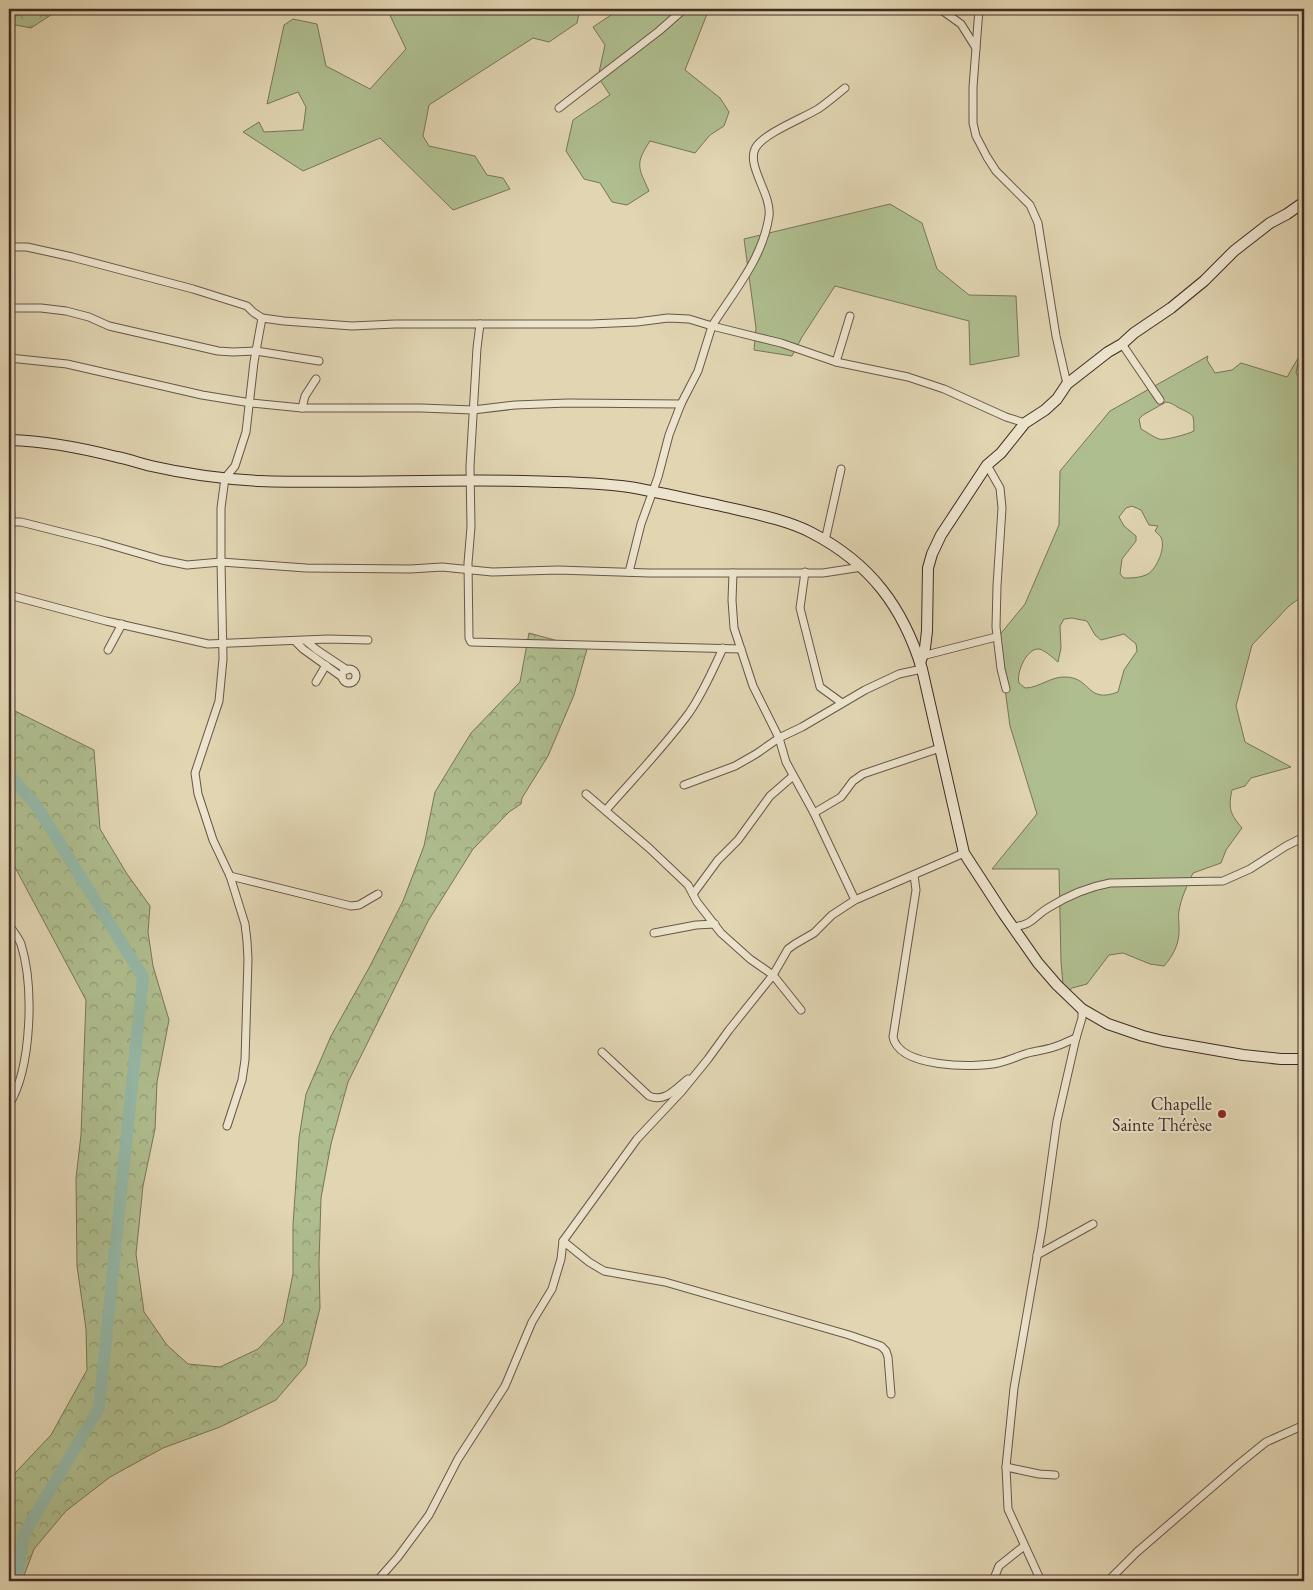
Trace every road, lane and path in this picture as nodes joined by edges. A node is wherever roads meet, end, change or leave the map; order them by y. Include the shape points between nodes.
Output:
1 (684, 9) edge
2 (940, 9) edge
3 (979, 9) edge
4 (976, 48) junction
5 (845, 88) dead end
6 (560, 108) dead end
7 (1303, 205) edge
8 (9, 247) edge
9 (9, 308) edge
10 (850, 316) dead end
11 (262, 318) junction
12 (480, 324) junction
13 (712, 326) junction
14 (1122, 344) junction
15 (256, 351) junction
16 (9, 358) edge
17 (319, 361) dead end
18 (836, 362) junction
19 (316, 379) dead end
20 (1067, 384) junction
21 (1160, 400) dead end
22 (250, 403) junction
23 (681, 404) junction
24 (302, 408) junction
25 (473, 410) junction
26 (1025, 423) junction
27 (9, 440) edge
28 (9, 465) edge
29 (987, 465) junction
30 (841, 469) dead end
31 (225, 478) junction
32 (470, 480) junction
33 (653, 492) junction
34 (10, 522) edge
35 (825, 541) junction
36 (9, 554) edge
37 (221, 562) junction
38 (862, 567) junction
39 (469, 570) junction
40 (629, 572) junction
41 (805, 572) junction
42 (733, 573) junction
43 (9, 595) edge
44 (122, 624) junction
45 (996, 637) junction
46 (368, 640) dead end
47 (296, 641) junction
48 (306, 641) junction
49 (223, 644) junction
50 (723, 648) junction
51 (741, 649) junction
52 (108, 650) dead end
53 (921, 663) junction
54 (326, 665) junction
55 (347, 670) junction
56 (342, 677) junction
57 (316, 682) dead end
58 (1006, 689) dead end
59 (842, 703) junction
60 (779, 738) junction
61 (940, 748) junction
62 (793, 776) junction
63 (684, 785) dead end
64 (586, 794) dead end
65 (606, 810) junction
66 (814, 813) junction
67 (1304, 837) edge
68 (964, 853) junction
69 (914, 875) junction
70 (230, 876) junction
71 (378, 894) dead end
72 (693, 894) junction
73 (855, 900) junction
74 (716, 924) junction
75 (9, 925) edge
76 (1014, 927) junction
77 (654, 933) dead end
78 (773, 975) junction
79 (1082, 1009) junction
80 (801, 1010) dead end
81 (1076, 1038) junction
82 (602, 1052) dead end
83 (1304, 1059) edge
84 (698, 1072) junction
85 (9, 1105) edge
86 (227, 1126) dead end
87 (1093, 1224) dead end
88 (564, 1241) junction
89 (1037, 1255) junction
90 (891, 1394) dead end
91 (1304, 1425) edge
92 (1006, 1467) junction
93 (1055, 1475) dead end
94 (1024, 1546) junction
95 (995, 1576) dead end
96 (377, 1581) edge
97 (1041, 1581) edge
98 (1108, 1581) edge

1 - 6 street
2 - 4 street via 960,24
3 - 4 street
4 - 20 street via 972,87 976,136 996,171 1030,205 1038,223
5 - 13 street via 818,109 764,139 756,147 753,163 767,197 769,214 766,227 751,266
7 - 14 main road via 1270,223 1171,308
8 - 11 street via 27,247 63,255 193,289 247,306
9 - 15 street via 66,311 109,326 218,351
10 - 18 street
11 - 12 street via 352,326
11 - 15 street
12 - 13 street via 591,324 668,318 689,319
12 - 25 street
13 - 18 street via 780,343
13 - 23 street via 698,371
14 - 20 main road
14 - 21 street
15 - 17 street
15 - 22 street
16 - 22 street via 67,364
18 - 26 street via 918,380
19 - 24 street via 305,396
20 - 26 main road via 1051,404
22 - 24 street
22 - 31 street via 246,432 235,466
23 - 25 street via 568,403
23 - 33 street
24 - 25 street
25 - 32 street
26 - 29 main road
27 - 31 main road via 64,445 150,466
28 - 34 street
29 - 45 street via 1000,488 1002,508
29 - 53 main road via 932,554 928,568 927,632
30 - 35 street
31 - 32 main road via 365,482
31 - 37 street
32 - 33 main road via 591,483
32 - 39 street
33 - 35 main road via 766,517 810,532
33 - 40 street
34 - 36 street
34 - 37 street via 21,522 187,565
35 - 38 main road
37 - 39 street via 306,568 442,567
37 - 49 street
38 - 41 street via 823,573
38 - 53 main road via 894,606 914,642
39 - 40 street
39 - 50 street via 471,642
40 - 42 street
41 - 42 street
41 - 59 street via 800,608 820,686
42 - 51 street via 734,628
43 - 44 street
44 - 49 street via 208,644
44 - 52 street
45 - 53 street
45 - 58 street
46 - 48 street
47 - 48 street
47 - 49 street
47 - 54 street
48 - 55 street
49 - 70 street via 219,701 195,773 198,794
50 - 51 street
50 - 65 street via 690,712
51 - 60 street via 753,686
53 - 59 street
53 - 61 main road
54 - 56 street
54 - 57 street
55 - 56 street
55 - 56 street via 352,670 355,678 348,683
59 - 60 street
60 - 62 street
60 - 63 street via 735,766
61 - 66 street via 863,774 853,781 842,798
61 - 68 main road
62 - 66 street
62 - 72 street via 770,796
64 - 65 street
65 - 72 street via 688,885
66 - 73 street
67 - 76 street via 1250,870 1223,881 1097,885 1045,909 1032,922
68 - 69 street
68 - 76 main road
69 - 73 street
69 - 81 street via 916,890 893,1036 898,1047 923,1061 997,1064
70 - 71 street via 351,906
70 - 86 street via 244,924 248,959 245,1060
72 - 74 street
73 - 78 street via 788,950
74 - 77 street
74 - 78 street via 732,944
75 - 85 street via 20,942 28,977 29,1019 24,1058
76 - 79 main road via 1047,975
78 - 80 street
78 - 84 street
79 - 81 street
79 - 83 main road via 1124,1030 1163,1042 1244,1055
81 - 89 street via 1057,1121
82 - 84 street via 655,1098 664,1098
84 - 88 street via 637,1139
87 - 89 street
88 - 90 street via 604,1271 682,1287 881,1346 888,1357
88 - 96 street via 552,1289 532,1322 505,1386 458,1459 429,1515
89 - 92 street via 1014,1388
91 - 98 street via 1266,1442 1137,1552
92 - 93 street
92 - 94 street via 1008,1509
94 - 95 street via 999,1566
94 - 97 street

